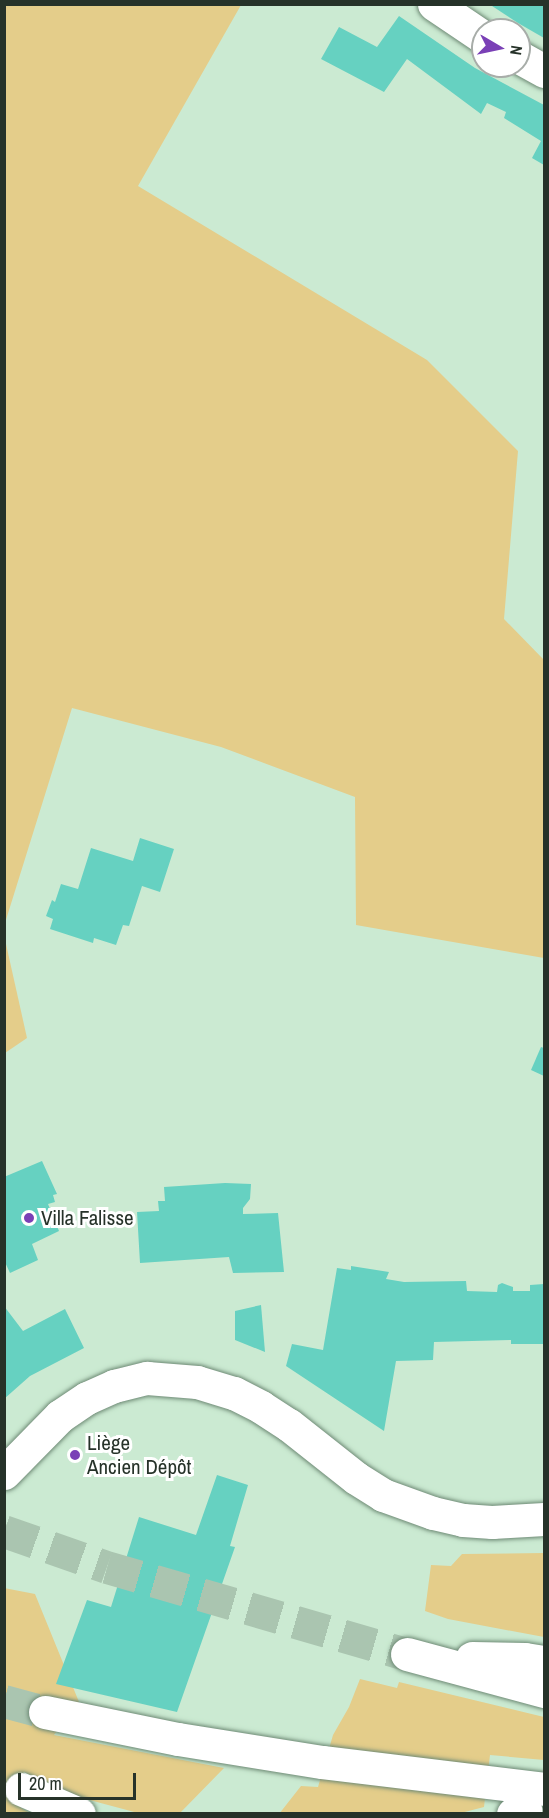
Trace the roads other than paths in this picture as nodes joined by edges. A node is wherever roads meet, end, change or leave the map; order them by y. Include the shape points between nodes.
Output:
1 (434, 4) edge
2 (471, 29) edge
3 (4, 1473) edge
4 (544, 1519) edge
5 (544, 1662) edge
6 (544, 1690) edge
7 (45, 1712) tunnel mouth
8 (21, 1789) dead end
9 (528, 1804) edge
10 (79, 1814) edge

1 - 2 main road
3 - 4 main road via 60,1416 87,1398 147,1378 197,1382 234,1393 261,1407 383,1495 463,1520
5 - 6 main road via 415,1656
7 - 9 main road
8 - 10 main road

